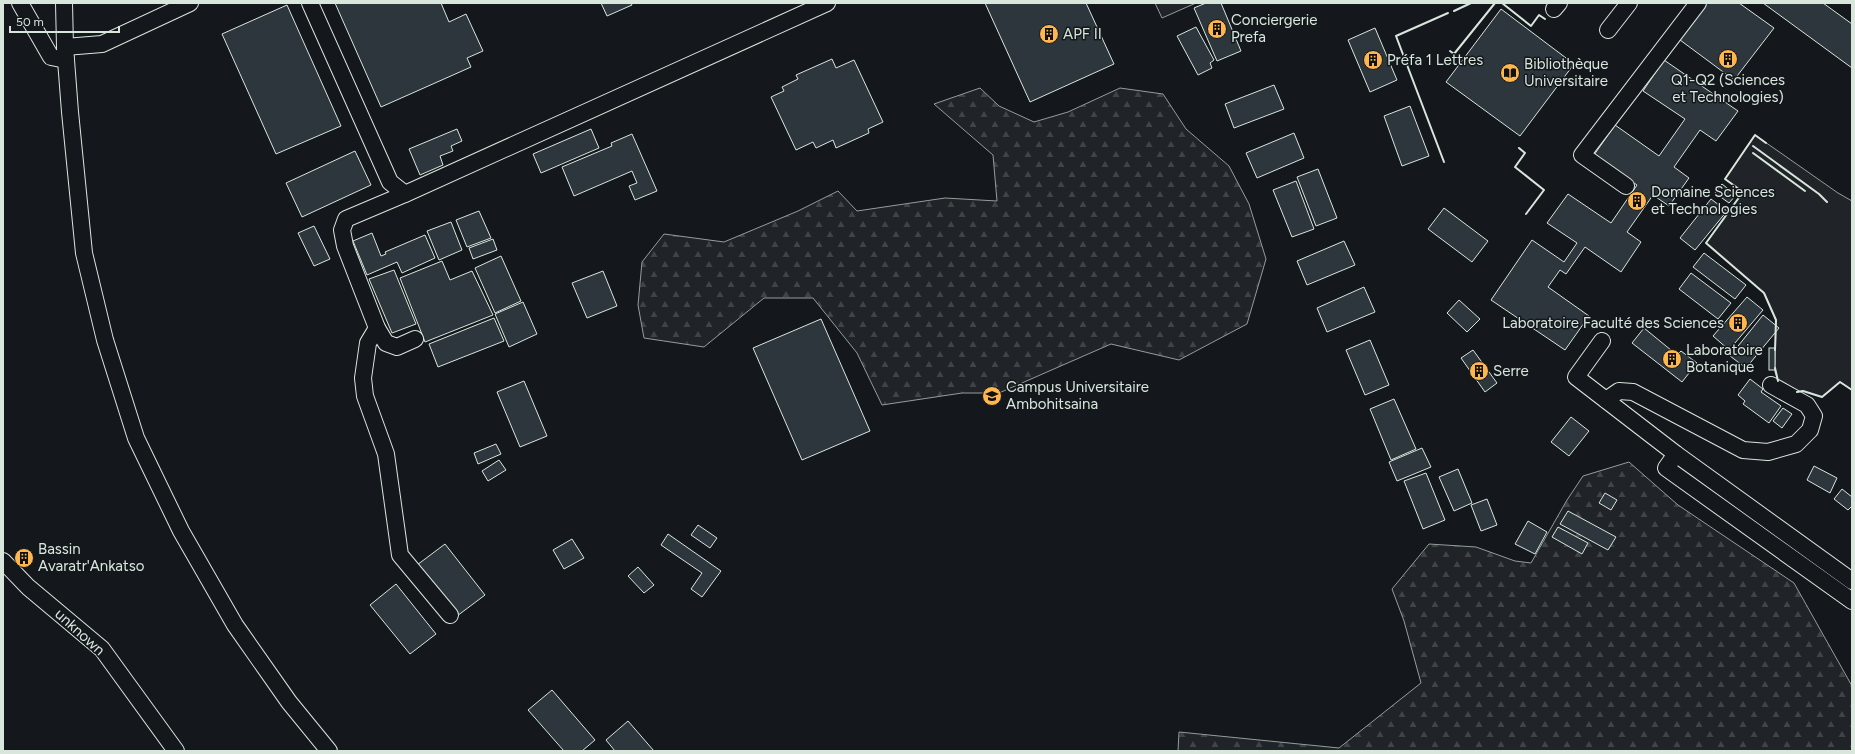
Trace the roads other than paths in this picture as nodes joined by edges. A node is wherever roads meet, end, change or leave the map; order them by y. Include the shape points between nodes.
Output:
1 (20, 3) edge
2 (64, 3) edge
3 (190, 3) edge
4 (310, 3) edge
5 (827, 3) edge
6 (1629, 3) edge
7 (1698, 3) edge
8 (1608, 30) dead end
9 (66, 53) junction
10 (1626, 186) dead end
11 (405, 194) junction
12 (377, 328) junction
13 (414, 339) dead end
14 (1602, 341) dead end
15 (1771, 384) dead end
16 (1606, 400) junction
17 (1676, 454) junction
18 (3, 561) edge
19 (1852, 581) edge
20 (1852, 601) edge
21 (450, 615) dead end
22 (176, 751) edge
23 (329, 751) edge

1 - 9 street via 52,57
2 - 9 street
3 - 9 street via 102,44
4 - 11 street via 390,182
5 - 11 street
6 - 8 street
7 - 10 street via 1582,155
9 - 23 street via 84,253 105,340 136,438 181,531 234,625 289,702
11 - 12 street via 346,219 342,230 345,246
12 - 13 street via 386,343 397,347
12 - 21 street via 368,343 363,378 365,396 386,454 400,555
14 - 16 street via 1576,376
15 - 16 street via 1807,405 1814,416 1810,430 1796,444 1768,452 1743,450 1633,392 1619,391
16 - 17 street
17 - 19 street
17 - 20 street via 1666,468
18 - 22 street, unknown via 28,587 102,649

